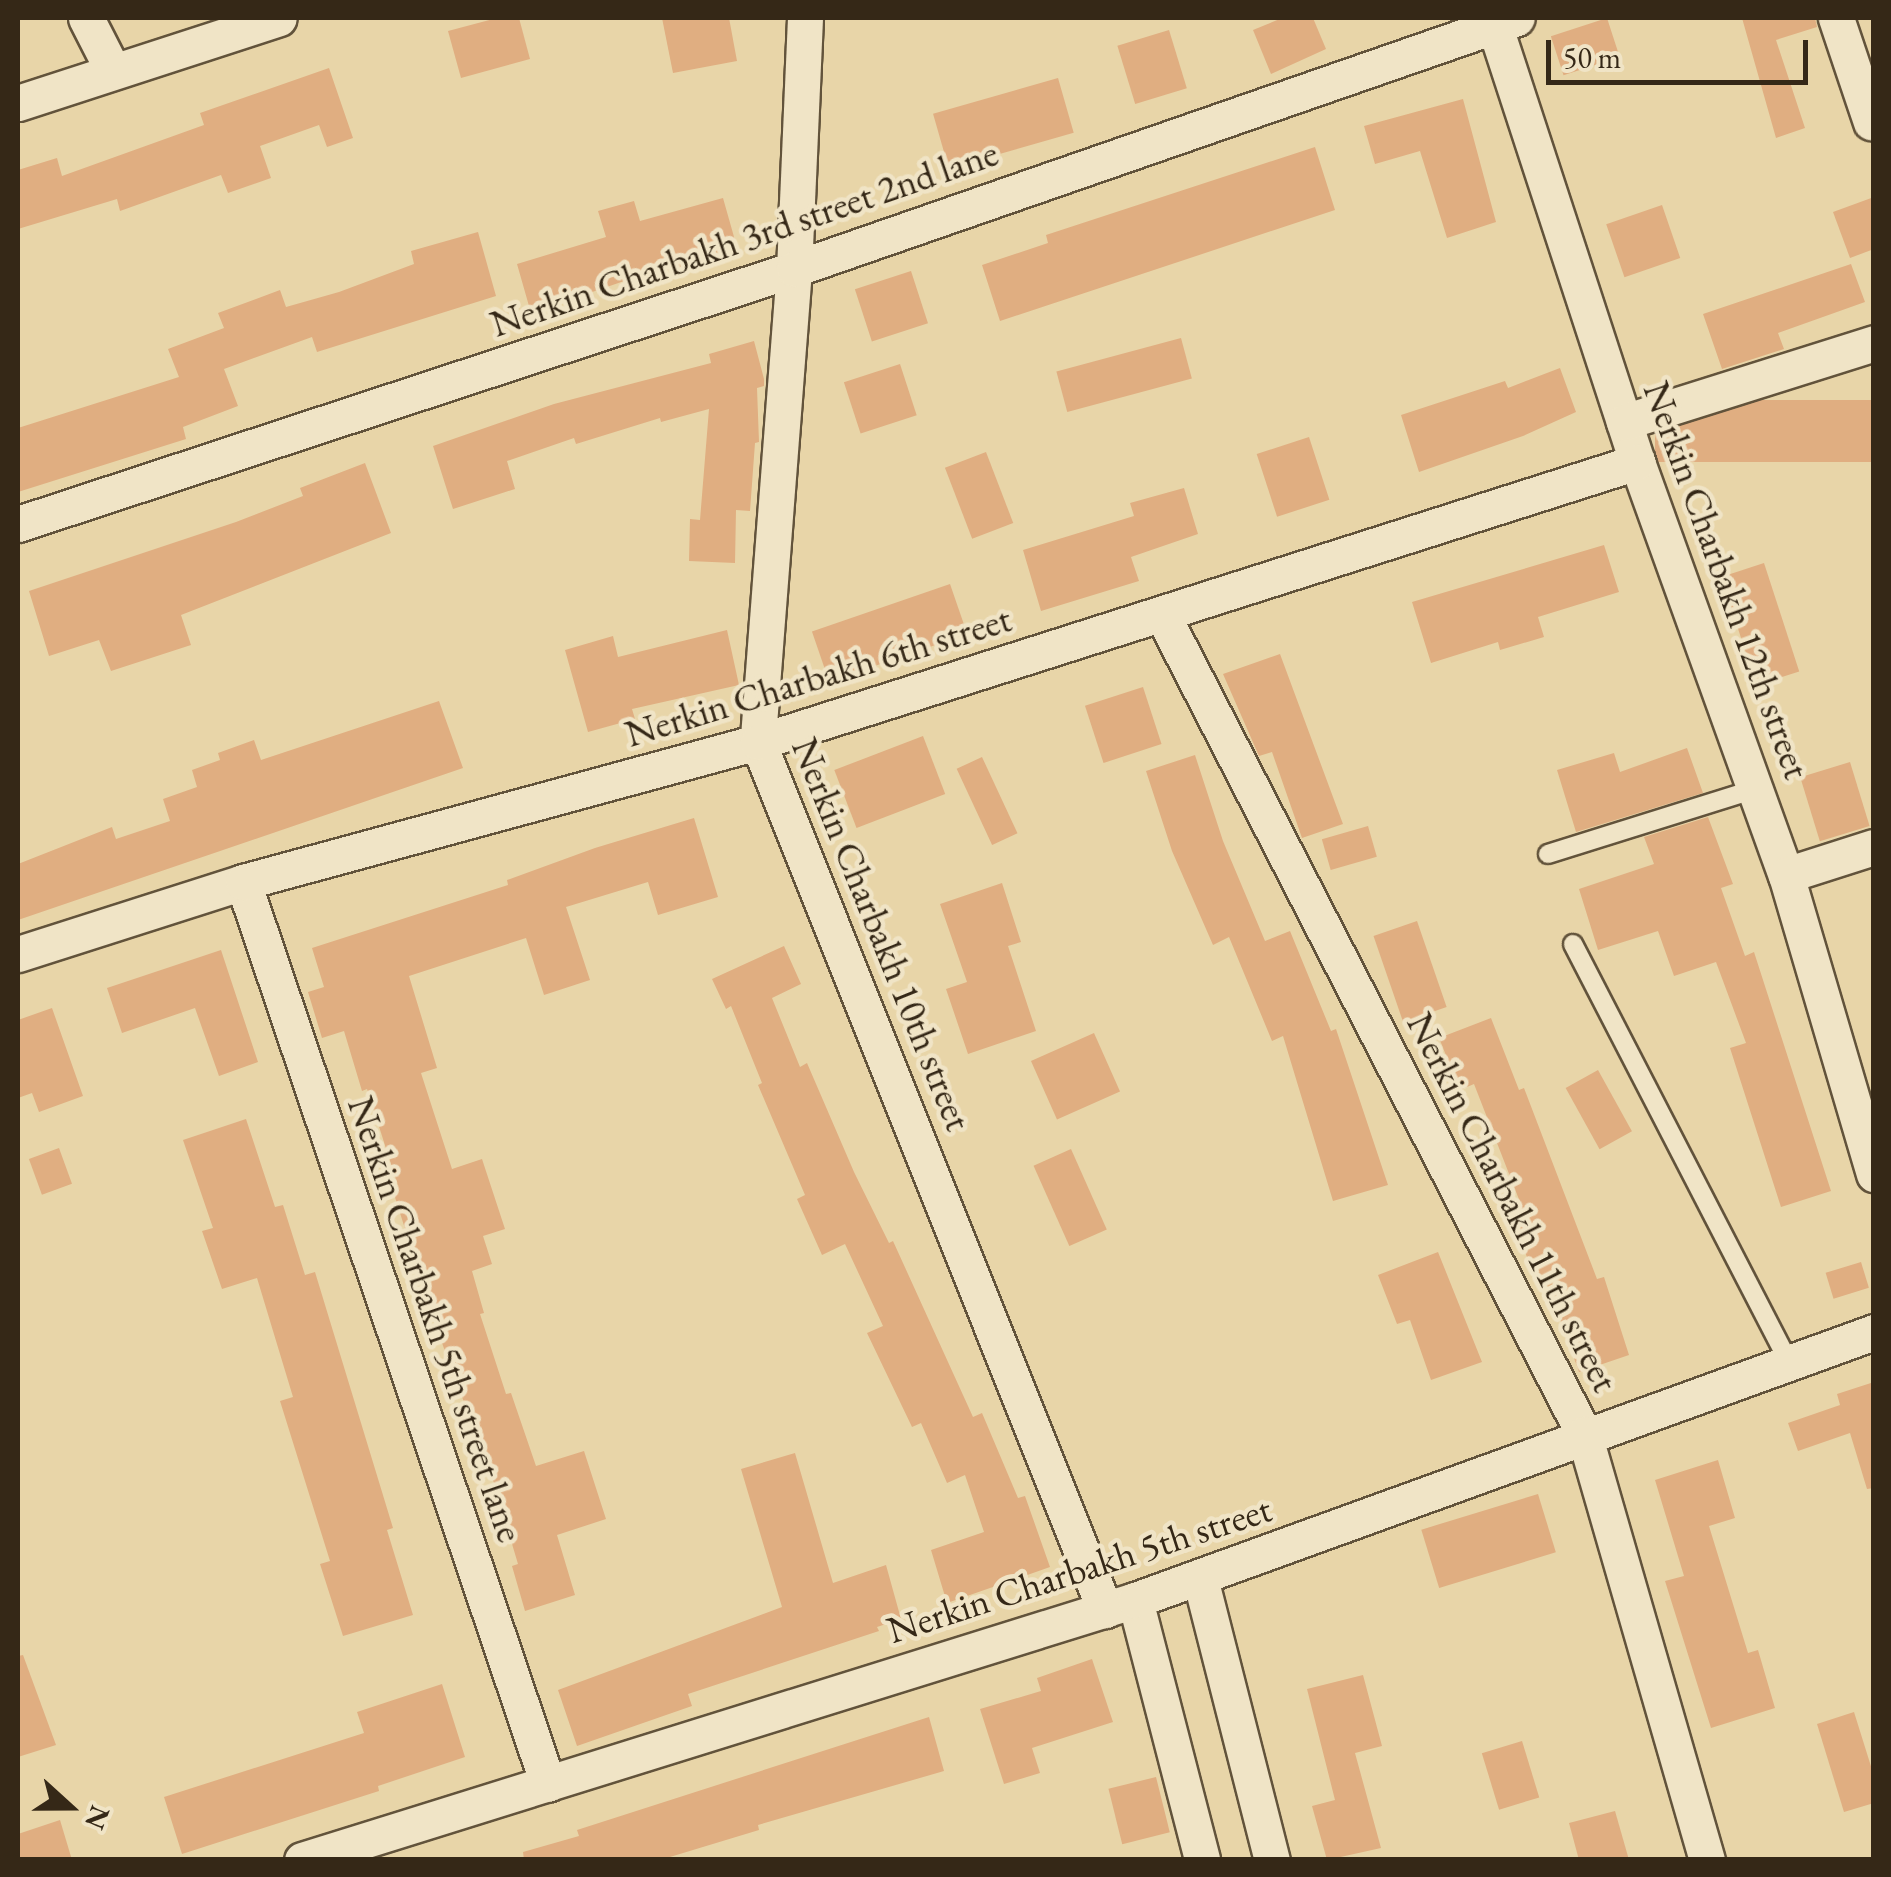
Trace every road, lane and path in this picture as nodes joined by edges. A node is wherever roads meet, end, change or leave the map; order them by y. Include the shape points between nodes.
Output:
1 (86, 18) edge
2 (279, 18) edge
3 (805, 18) edge
4 (1836, 18) edge
5 (1501, 20) edge
6 (114, 72) junction
7 (18, 103) edge
8 (1871, 122) edge
9 (794, 268) junction
10 (1874, 343) edge
11 (1624, 422) junction
12 (1637, 462) junction
13 (18, 524) edge
14 (1163, 616) junction
15 (758, 742) junction
16 (1756, 790) junction
17 (1874, 847) edge
18 (1548, 854) dead end
19 (1786, 874) junction
20 (243, 882) junction
21 (1573, 944) dead end
22 (18, 954) edge
23 (1874, 1174) edge
24 (1874, 1332) edge
25 (1790, 1365) junction
26 (1584, 1434) junction
27 (1200, 1578) junction
28 (1120, 1605) junction
29 (548, 1784) junction
30 (302, 1860) edge
31 (1202, 1860) edge
32 (1272, 1860) edge
33 (1706, 1860) edge

1 - 6 street
2 - 6 street
3 - 9 street, Nerkin Charbakh 10th street
4 - 8 street
5 - 9 street, Nerkin Charbakh 3rd street 2nd lane
5 - 11 street, Nerkin Charbakh 12th street
6 - 7 street
9 - 13 street, Nerkin Charbakh 3rd street 2nd lane
9 - 15 street, Nerkin Charbakh 10th street
10 - 11 street
11 - 12 street, Nerkin Charbakh 12th street
12 - 14 street, Nerkin Charbakh 6th street
12 - 16 street, Nerkin Charbakh 12th street
14 - 15 street, Nerkin Charbakh 6th street
14 - 26 street, Nerkin Charbakh 11th street
15 - 20 street, Nerkin Charbakh 6th street
15 - 28 street, Nerkin Charbakh 10th street
16 - 18 lane
16 - 19 street, Nerkin Charbakh 12th street
17 - 19 street
19 - 23 street, Nerkin Charbakh 12th street
20 - 22 street, Nerkin Charbakh 6th street
20 - 29 street, Nerkin Charbakh 5th street lane
21 - 25 lane
24 - 25 street, Nerkin Charbakh 5th street
25 - 26 street, Nerkin Charbakh 5th street
26 - 27 street, Nerkin Charbakh 5th street
26 - 33 street, Nerkin Charbakh 11th street
27 - 28 street, Nerkin Charbakh 5th street
27 - 32 street
28 - 29 street, Nerkin Charbakh 5th street
28 - 31 street, Nerkin Charbakh 10th street
29 - 30 street, Nerkin Charbakh 5th street

